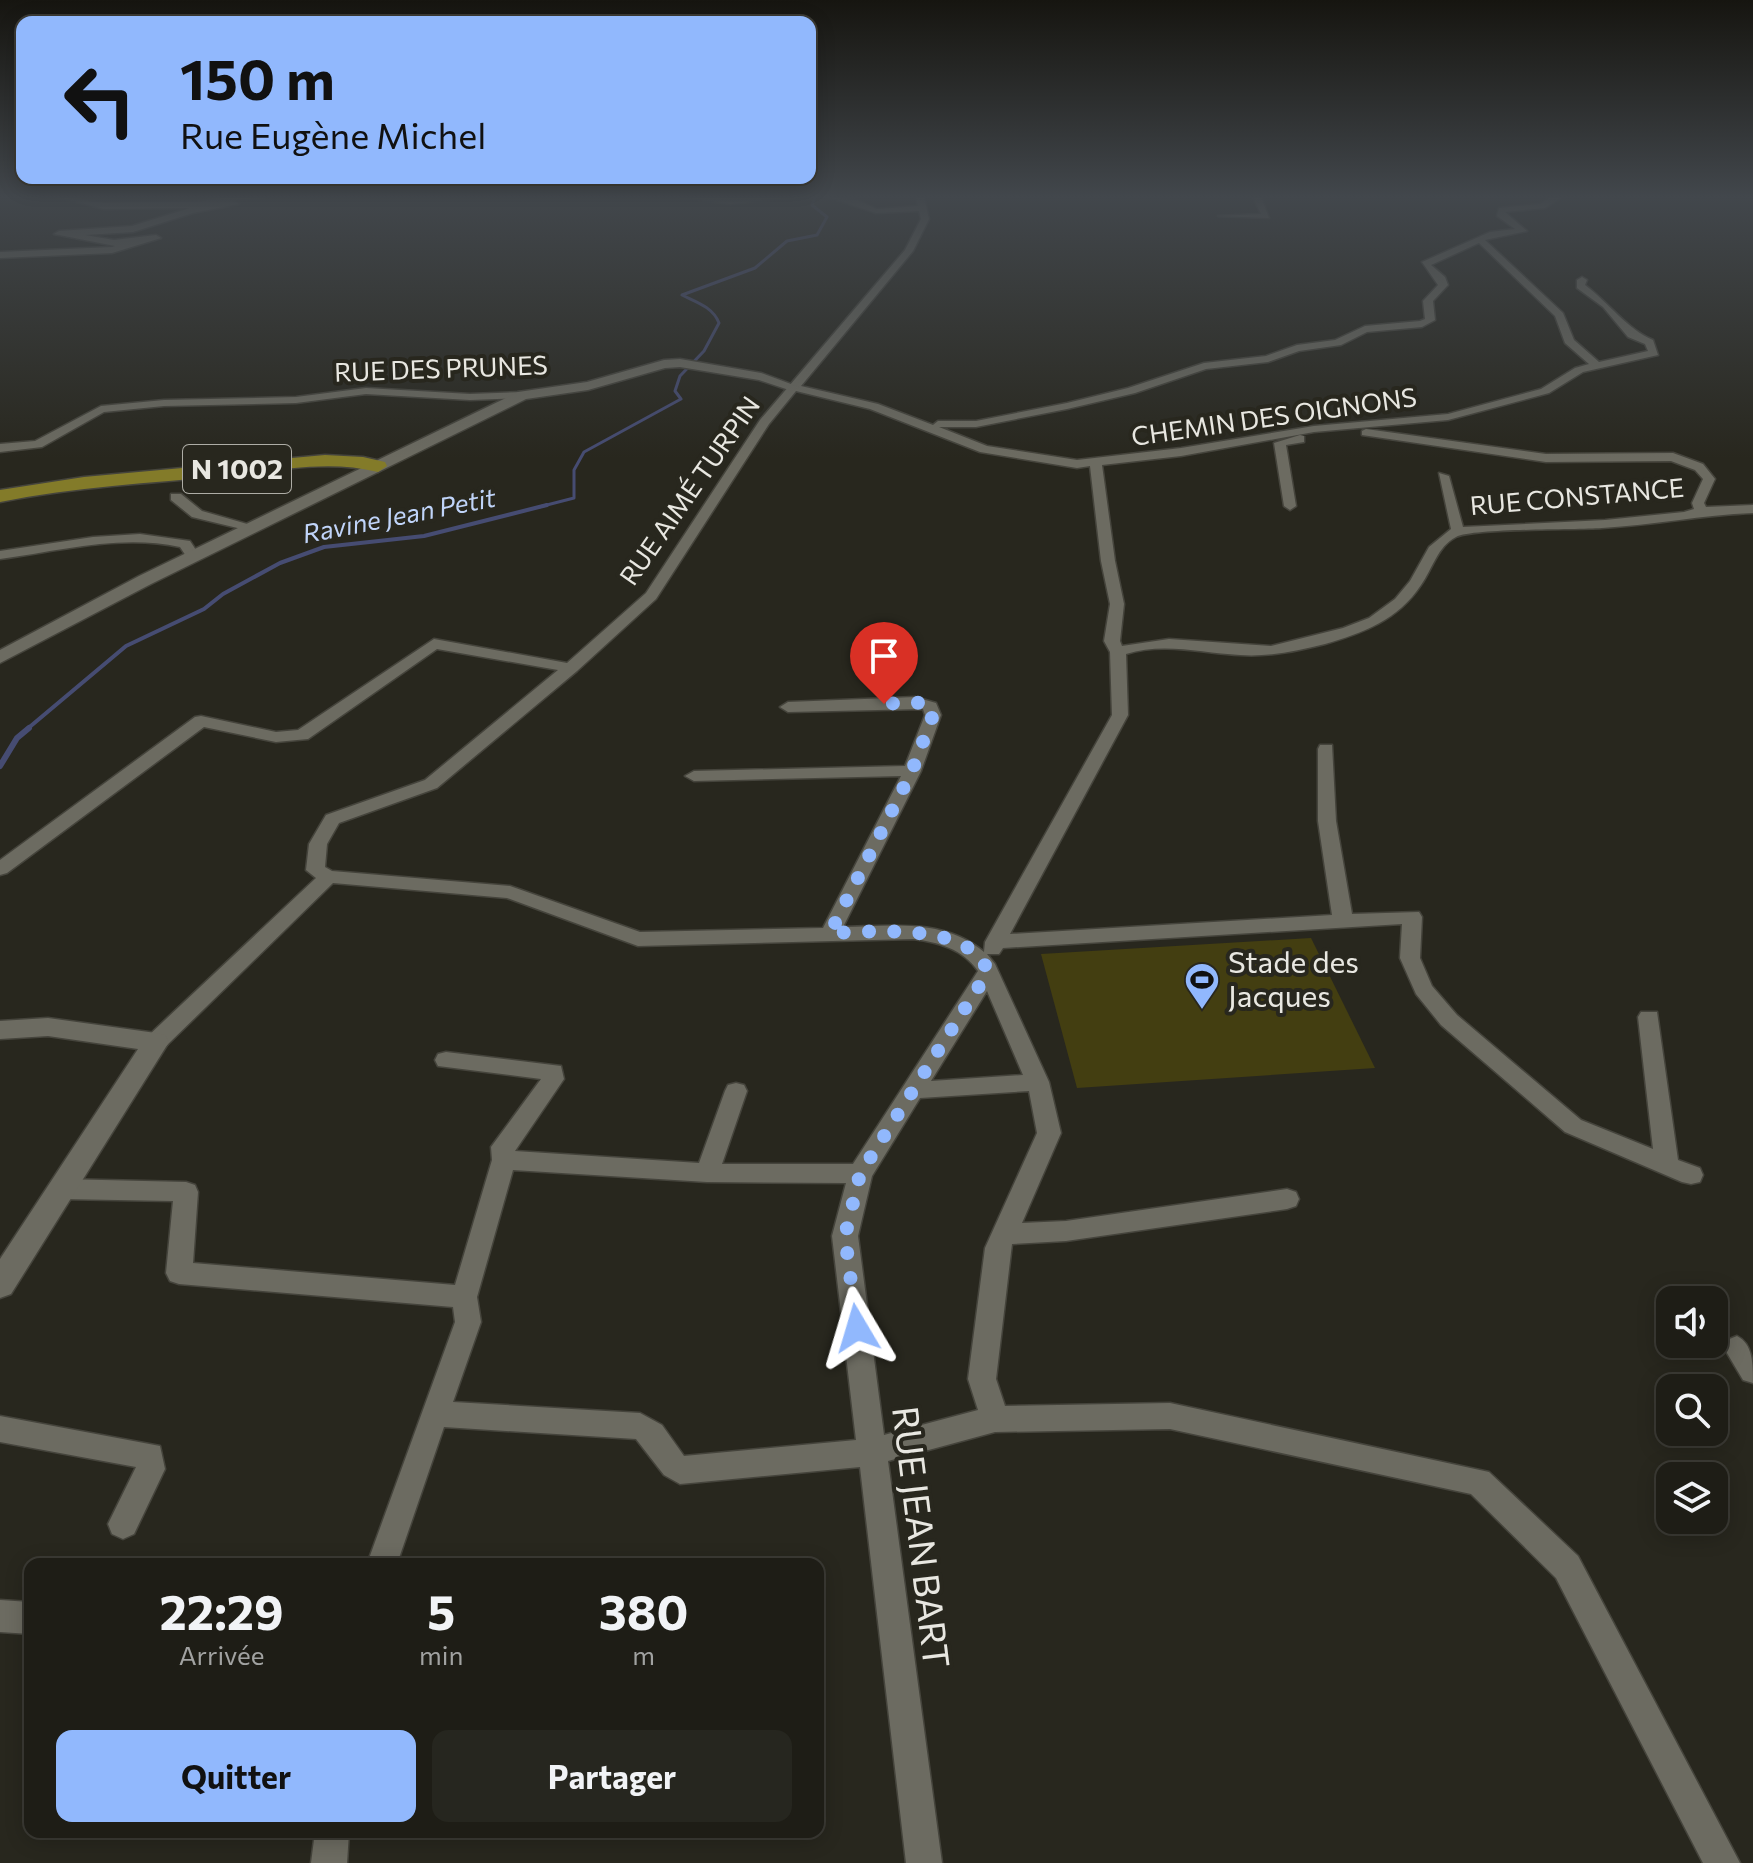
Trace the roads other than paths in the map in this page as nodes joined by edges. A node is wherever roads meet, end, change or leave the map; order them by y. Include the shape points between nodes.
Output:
1 (881, 284) edge
2 (1443, 284) edge
3 (1527, 284) edge
4 (1581, 284) edge
5 (1596, 365) junction
6 (792, 387) junction
7 (523, 395) junction
8 (907, 417) junction
9 (1334, 428) junction
10 (0, 448) edge
11 (1096, 463) junction
12 (378, 466) junction
13 (1443, 476) dead end
14 (94, 483) junction
15 (0, 486) edge
16 (0, 495) edge
17 (176, 497) dead end
18 (1290, 506) dead end
19 (1753, 509) edge
20 (1701, 511) junction
21 (254, 528) junction
22 (1458, 531) junction
23 (0, 555) edge
24 (193, 556) junction
25 (1118, 652) junction
26 (0, 657) edge
27 (571, 668) junction
28 (788, 707) dead end
29 (1326, 749) dead end
30 (912, 771) junction
31 (694, 776) dead end
32 (0, 869) edge
33 (328, 877) junction
34 (1343, 920) junction
35 (830, 933) junction
36 (995, 942) junction
37 (987, 968) junction
38 (1649, 1017) dead end
39 (0, 1030) edge
40 (156, 1042) junction
41 (446, 1060) dead end
42 (1038, 1082) junction
43 (914, 1090) junction
44 (736, 1091) dead end
45 (504, 1160) junction
46 (1667, 1164) junction
47 (707, 1173) junction
48 (860, 1174) junction
49 (1691, 1175) dead end
50 (61, 1189) junction
51 (1287, 1199) dead end
52 (1005, 1234) junction
53 (0, 1285) edge
54 (464, 1297) junction
55 (1737, 1348) dead end
56 (1753, 1371) edge
57 (435, 1414) junction
58 (995, 1419) junction
59 (0, 1429) edge
60 (872, 1452) junction
61 (123, 1524) dead end
62 (384, 1558) edge
63 (0, 1616) edge
64 (24, 1618) edge
65 (331, 1838) edge
66 (329, 1863) edge
67 (924, 1863) edge
68 (1722, 1863) edge

1 - 6 street, RUE AIMÉ TURPIN
2 - 8 street via 1428,301 1430,320 1422,324 1365,329 1337,343 1297,348 1268,359 1204,366 1131,391 976,424 942,425
3 - 5 street via 1560,315 1569,341
4 - 5 street, CHEMIN DES OIGNONS via 1632,335 1649,342 1654,353
5 - 9 street, CHEMIN DES OIGNONS via 1545,391 1448,417
6 - 7 street, RUE DES PRUNES via 680,363 588,386
6 - 8 street, CHEMIN DES OIGNONS
6 - 27 street, RUE AIMÉ TURPIN via 651,596
7 - 10 street, RUE DES PRUNES via 366,391 296,400 164,403 87,414 38,444
7 - 12 street
8 - 11 street, CHEMIN DES OIGNONS via 984,449 1052,462
9 - 11 street, CHEMIN DES OIGNONS
9 - 18 street via 1280,443
9 - 20 street via 1546,458 1673,457 1699,467 1709,479 1698,503
11 - 25 street, RUE JEAN BART via 1117,604 1112,641
12 - 14 main road, N 1002 via 346,461
12 - 21 street
13 - 22 street
14 - 15 main road, N 1002
14 - 16 main road, N 1002
15 - 16 main road
17 - 21 street via 197,514
19 - 20 street, RUE CONSTANCE
20 - 22 street, RUE CONSTANCE via 1630,522
21 - 24 street
22 - 25 street, RUE CONSTANCE via 1441,538 1410,591 1392,609 1361,626 1270,650 1152,644
23 - 24 street via 160,538 185,544
24 - 26 street
25 - 36 street, RUE JEAN BART via 1120,715
27 - 32 street via 434,644 302,735 276,737 201,721
27 - 33 street, RUE AIMÉ TURPIN via 431,784 332,819 318,844 315,870
28 - 30 street via 915,702 930,706 933,715
29 - 34 street via 1327,821
30 - 31 street
30 - 35 street
33 - 35 street via 510,892 638,939
33 - 40 street
34 - 36 street
34 - 46 street via 1412,917 1410,958 1423,989 1449,1020 1573,1126
35 - 37 street via 937,935 964,946
36 - 37 street, RUE JEAN BART
37 - 42 street
37 - 43 street, RUE JEAN BART
38 - 46 street
39 - 40 street via 48,1027
40 - 50 street
41 - 45 street via 553,1072 503,1147
42 - 43 street
42 - 52 street via 1049,1133
43 - 48 street, RUE JEAN BART
44 - 47 street
45 - 47 street
45 - 54 street
46 - 49 street
47 - 48 street
48 - 60 street, RUE JEAN BART via 845,1236
50 - 53 street
50 - 54 street via 186,1192 179,1273
51 - 52 street via 1066,1231
52 - 58 street via 998,1248 982,1379
54 - 57 street via 468,1322
55 - 56 street
57 - 60 street via 640,1426 650,1430 669,1463 680,1470
57 - 62 street
58 - 60 street
58 - 68 street via 1170,1416 1479,1482 1567,1567
59 - 61 street via 150,1456 151,1469
60 - 67 street, RUE JEAN BART
63 - 64 street
65 - 66 street

